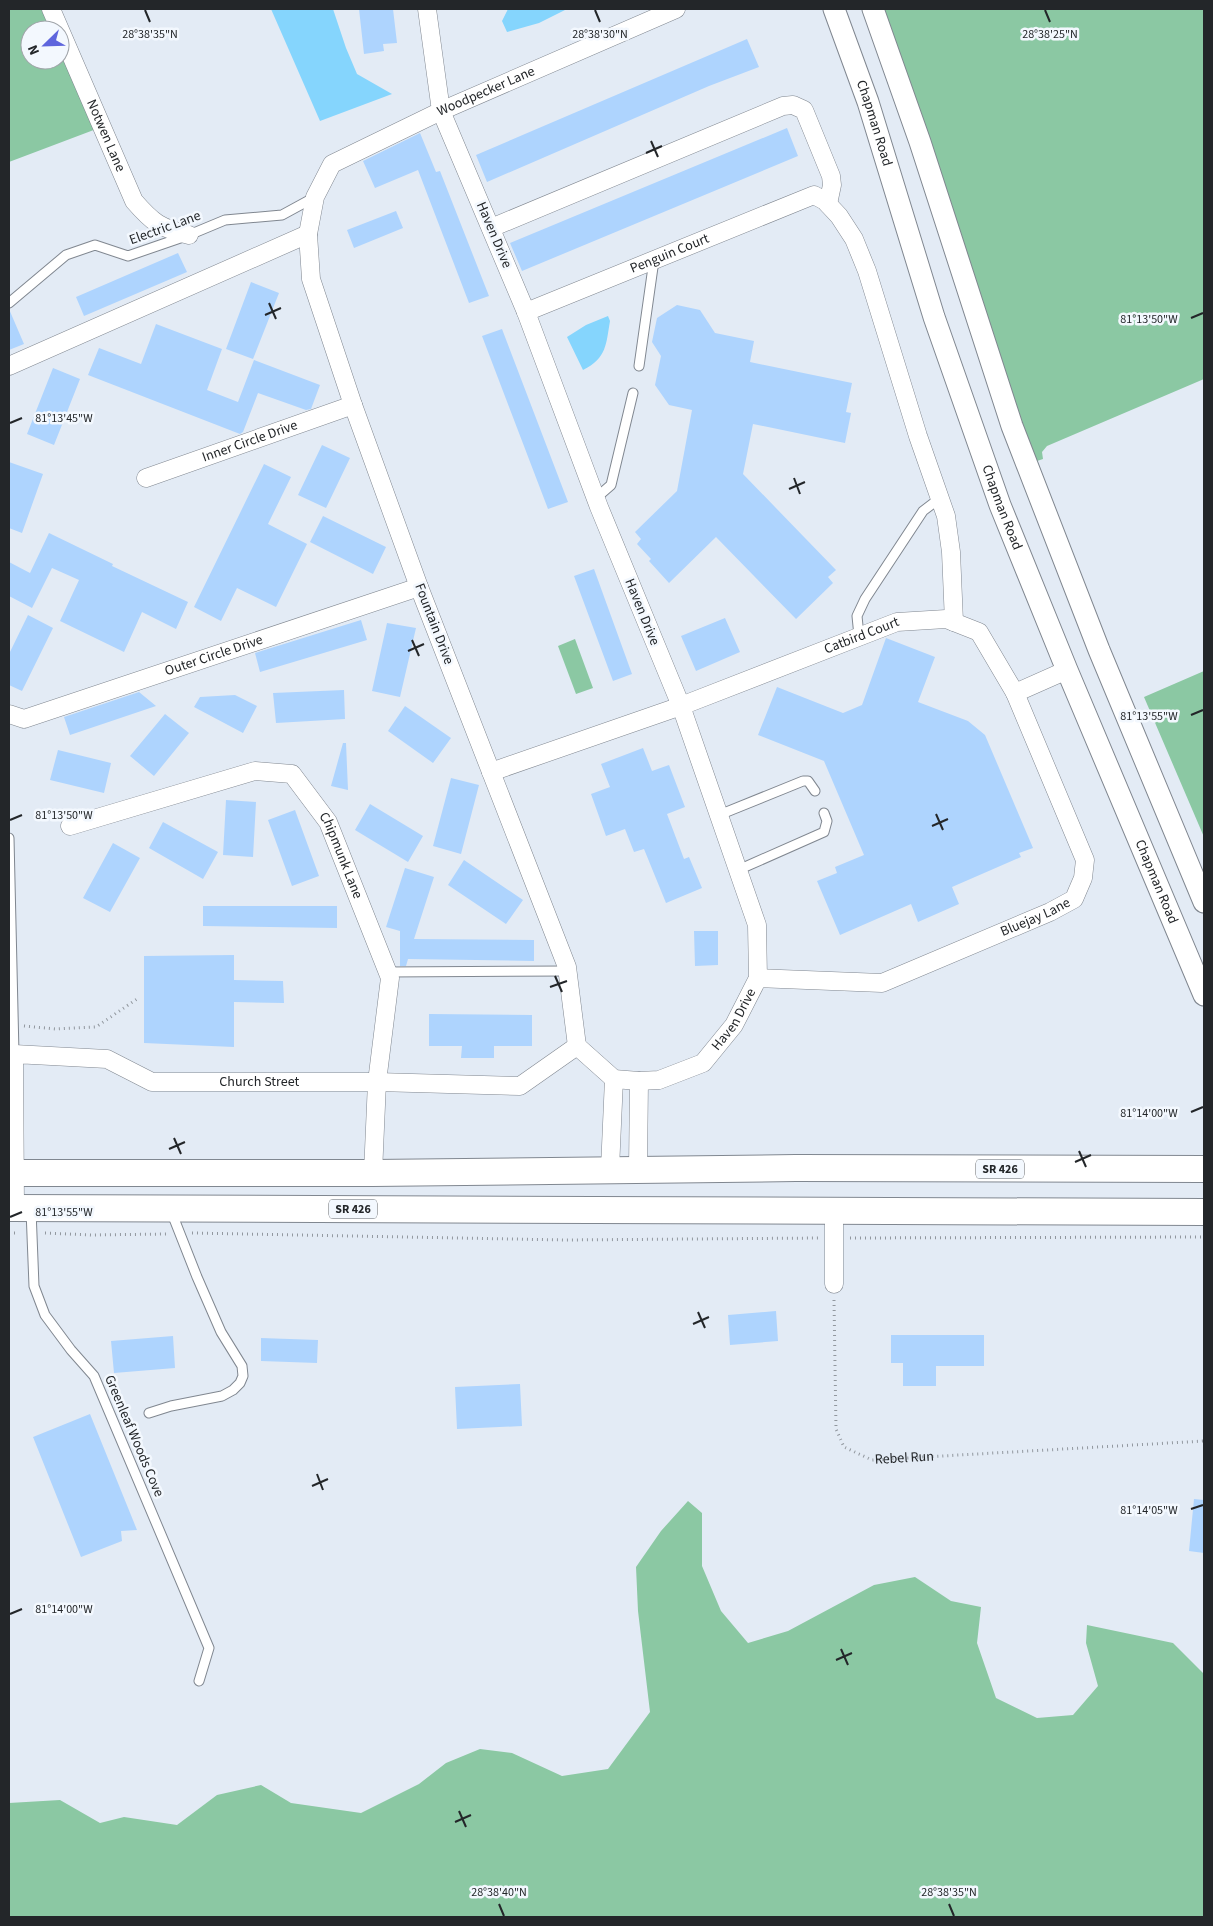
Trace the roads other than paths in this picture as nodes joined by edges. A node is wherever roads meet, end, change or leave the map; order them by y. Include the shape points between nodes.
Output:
1 (51, 9) edge
2 (427, 9) edge
3 (676, 9) edge
4 (834, 9) edge
5 (872, 9) edge
6 (441, 111) junction
7 (315, 197) junction
8 (821, 200) junction
9 (491, 228) junction
10 (308, 234) junction
11 (189, 235) junction
12 (654, 260) junction
13 (9, 303) edge
14 (526, 312) junction
15 (9, 366) edge
16 (639, 366) dead end
17 (633, 393) dead end
18 (353, 405) junction
19 (146, 478) dead end
20 (596, 498) junction
21 (940, 498) junction
22 (419, 586) junction
23 (954, 622) junction
24 (859, 636) junction
25 (1067, 670) junction
26 (1015, 693) junction
27 (681, 706) junction
28 (9, 714) edge
29 (491, 772) junction
30 (815, 791) dead end
31 (824, 813) dead end
32 (719, 815) junction
33 (70, 826) dead end
34 (9, 838) edge
35 (738, 870) junction
36 (1204, 902) edge
37 (568, 971) junction
38 (387, 972) junction
39 (758, 978) junction
40 (1204, 995) edge
41 (577, 1046) junction
42 (11, 1054) edge
43 (614, 1079) junction
44 (639, 1081) junction
45 (377, 1082) junction
46 (610, 1169) junction
47 (638, 1169) junction
48 (1204, 1169) edge
49 (373, 1172) junction
50 (12, 1173) edge
51 (170, 1209) junction
52 (834, 1212) junction
53 (1204, 1212) edge
54 (21, 1214) edge
55 (834, 1284) road end
56 (149, 1413) dead end
57 (199, 1681) dead end

1 - 11 street, Notwen Lane via 134,200 150,220 166,229
2 - 6 street, Haven Drive
3 - 6 street, Woodpecker Lane
4 - 25 street, Chapman Road via 868,102 934,317 1000,505
5 - 36 street via 920,142 1012,426
6 - 7 street, Woodpecker Lane via 332,164
6 - 9 street, Haven Drive
7 - 10 street, Fountain Drive
7 - 11 lane, Electric Lane via 282,215 225,220
8 - 9 street via 831,176 804,110 792,105
8 - 12 street, Penguin Court
8 - 21 street via 839,216 854,239 867,271
9 - 14 street, Haven Drive
10 - 15 street
10 - 18 street, Fountain Drive via 311,279
11 - 13 lane, Electric Lane via 128,256 95,245 66,255
12 - 14 street, Penguin Court
12 - 16 lane
14 - 20 street, Haven Drive
17 - 20 lane via 612,485
18 - 19 street, Inner Circle Drive
18 - 22 street, Fountain Drive
20 - 27 street, Haven Drive
21 - 23 street via 951,552
21 - 24 lane via 923,511 865,599 857,616
22 - 28 street, Outer Circle Drive via 24,719
22 - 29 street, Fountain Drive
23 - 24 street, Catbird Court via 946,619 896,622
23 - 26 street, Catbird Court via 979,632
24 - 27 street, Catbird Court
25 - 26 street
25 - 40 street, Chapman Road
26 - 39 street, Bluejay Lane via 1085,860 1083,878 1074,899 882,983
27 - 29 street, Catbird Court
27 - 32 street, Haven Drive
29 - 37 street, Fountain Drive
30 - 32 lane via 808,781 803,781
31 - 35 lane via 824,832
32 - 35 street, Haven Drive
33 - 38 street, Chipmunk Lane via 255,771 292,774 328,822
34 - 42 lane
35 - 39 street, Haven Drive via 757,925
37 - 38 lane
37 - 41 street, Fountain Drive
38 - 45 street, Chipmunk Lane via 390,978
39 - 44 street, Haven Drive via 734,1025 703,1063 659,1080
41 - 43 street
41 - 45 street, Church Street via 520,1086
42 - 45 street, Church Street via 107,1059 152,1082
42 - 50 street
43 - 44 street
43 - 46 street
44 - 47 street
45 - 49 street, Chipmunk Lane
46 - 47 main road, SR 426
46 - 49 main road, SR 426
47 - 48 main road, SR 426
49 - 50 main road, SR 426
50 - 54 street
51 - 52 main road, SR 426
51 - 54 main road, SR 426
51 - 56 lane via 221,1332 242,1366 243,1376 233,1390 222,1396
52 - 53 main road, SR 426
52 - 55 street
54 - 57 lane, Greenleaf Woods Cove via 34,1286 45,1315 94,1376 209,1648

